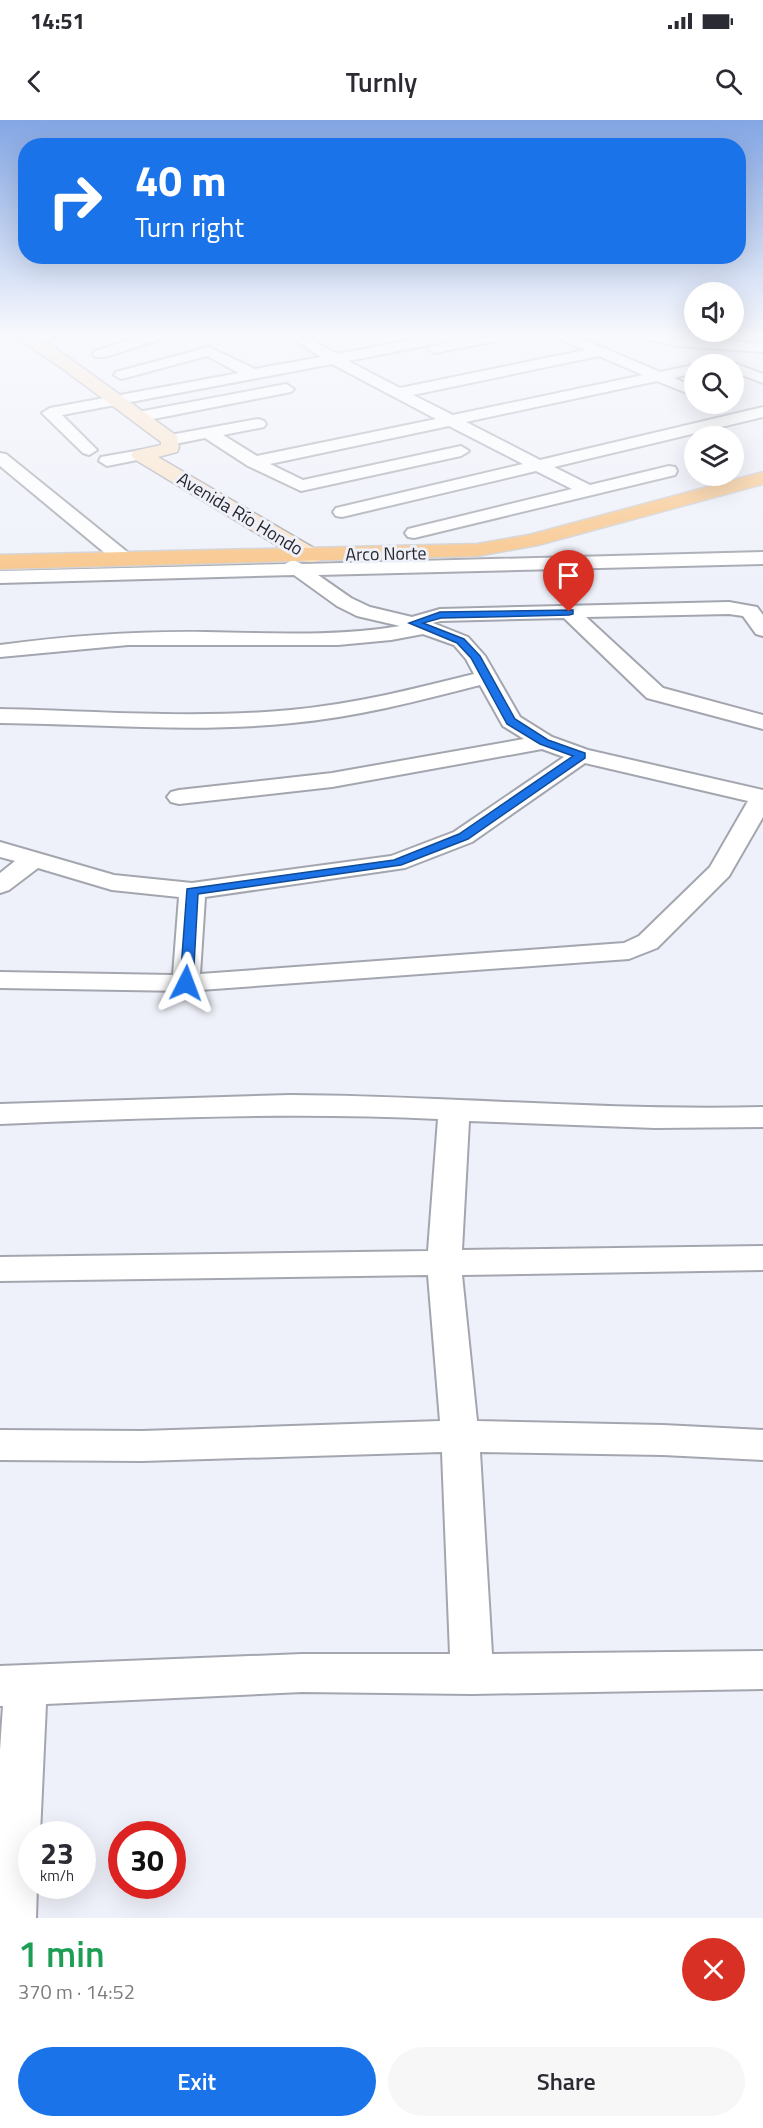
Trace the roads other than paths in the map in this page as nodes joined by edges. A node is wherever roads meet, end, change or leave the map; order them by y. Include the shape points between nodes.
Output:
1 (56, 420) edge
2 (142, 420) edge
3 (459, 420) edge
4 (730, 420) edge
5 (454, 421) junction
6 (258, 423) dead end
7 (208, 433) junction
8 (170, 440) junction
9 (89, 450) dead end
10 (461, 451) dead end
11 (141, 455) junction
12 (0, 458) edge
13 (107, 461) dead end
14 (254, 462) junction
15 (540, 465) junction
16 (669, 471) dead end
17 (763, 478) edge
18 (586, 490) junction
19 (342, 512) dead end
20 (414, 533) dead end
21 (763, 558) edge
22 (124, 559) junction
23 (296, 560) junction
24 (0, 562) edge
25 (0, 577) edge
26 (569, 612) junction
27 (420, 625) junction
28 (763, 630) edge
29 (0, 651) edge
30 (487, 676) junction
31 (0, 716) edge
32 (763, 722) edge
33 (544, 742) junction
34 (581, 755) junction
35 (179, 797) dead end
36 (762, 797) edge
37 (0, 849) edge
38 (34, 859) junction
39 (0, 885) edge
40 (192, 891) junction
41 (0, 980) edge
42 (186, 983) junction
43 (454, 1109) junction
44 (0, 1114) edge
45 (763, 1116) edge
46 (763, 1258) edge
47 (444, 1263) junction
48 (0, 1269) edge
49 (460, 1436) junction
50 (0, 1445) edge
51 (763, 1445) edge
52 (763, 1670) edge
53 (472, 1674) junction
54 (13, 1685) edge
55 (12, 1918) edge

1 - 9 street
2 - 8 main road, Avenida Río Hondo
3 - 5 street
4 - 15 street
5 - 14 street
5 - 15 street
6 - 7 street
7 - 8 street
7 - 14 street
8 - 11 main road, Avenida Río Hondo via 170,448
10 - 14 street via 301,486
11 - 13 street
11 - 23 main road, Avenida Río Hondo
12 - 22 street
15 - 18 street
15 - 19 street
16 - 18 street
17 - 23 main road, Arco Norte via 500,547
18 - 20 street
21 - 23 street
22 - 23 main road, Arco Norte
22 - 24 main road, Arco Norte
23 - 25 street
23 - 27 street via 344,602 364,612
26 - 27 street via 440,615
26 - 28 street via 743,609 750,611
26 - 32 street via 655,693
27 - 29 street via 388,635 330,640 170,639
27 - 30 street via 461,641
30 - 31 street via 396,700 330,712 175,720
30 - 33 street via 511,721
33 - 34 street
33 - 35 street via 332,780
34 - 36 street
34 - 40 street via 463,837 396,863
36 - 42 street via 720,871 648,942 629,951
37 - 38 street
38 - 39 street
38 - 40 street via 112,882
40 - 42 street
41 - 42 street
43 - 44 street via 233,1105
43 - 45 street via 600,1119
43 - 47 street
46 - 47 street
47 - 48 street
47 - 49 street
49 - 50 street via 142,1446
49 - 51 street
49 - 53 street
52 - 53 street
53 - 54 street via 302,1672
54 - 55 street

